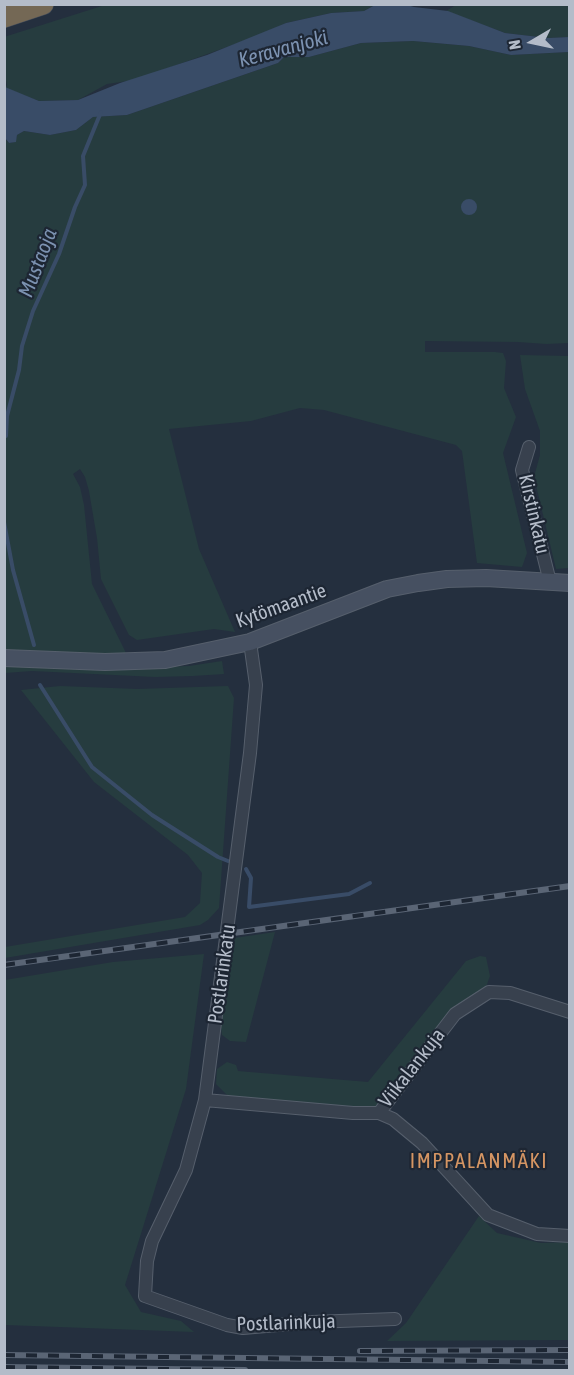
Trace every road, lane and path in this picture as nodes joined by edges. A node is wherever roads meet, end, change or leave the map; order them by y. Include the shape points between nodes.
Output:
1 (43, 4) edge
2 (4, 17) edge
3 (529, 447) dead end
4 (550, 582) junction
5 (570, 583) edge
6 (250, 642) junction
7 (4, 658) edge
8 (570, 1012) edge
9 (205, 1100) junction
10 (379, 1113) junction
11 (570, 1236) edge
12 (145, 1296) joint
13 (395, 1319) dead end

1 - 2 highway
3 - 4 street, Kirstinkatu via 522,470
4 - 5 street, Kytömaantie
4 - 6 street, Kytömaantie via 486,578 418,583 387,590
6 - 7 street, Kytömaantie via 165,660
6 - 9 street, Postlarinkatu via 256,685 250,753
8 - 10 street, Viikalankuja via 510,993 489,992 455,1014
9 - 10 street, Viikalankuja
9 - 12 street, Postlarinkatu via 186,1170 152,1241
10 - 11 street via 393,1119 422,1143 488,1215 537,1234
12 - 13 street, Postlarinkuja via 243,1328

